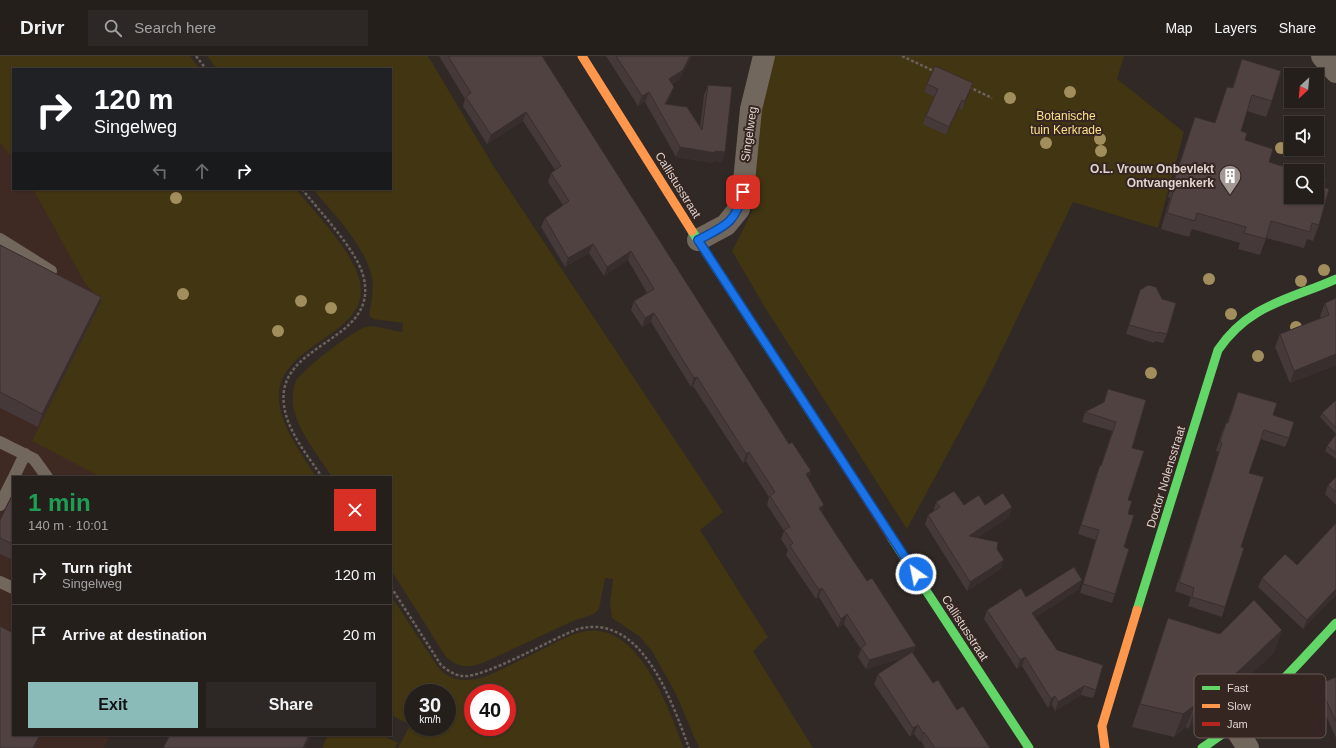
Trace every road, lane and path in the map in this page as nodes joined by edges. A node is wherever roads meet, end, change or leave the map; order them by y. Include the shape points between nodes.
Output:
1 (196, 56) edge
2 (582, 56) edge
3 (764, 56) edge
4 (902, 56) edge
5 (1322, 56) edge
6 (205, 68) edge
7 (1336, 72) edge
8 (944, 75) edge
9 (964, 85) edge
10 (992, 98) dead end
11 (303, 190) edge
12 (0, 239) edge
13 (698, 240) junction
14 (52, 270) edge
15 (1336, 279) edge
16 (0, 442) edge
17 (25, 454) junction
18 (14, 476) edge
19 (46, 476) edge
20 (321, 476) edge
21 (12, 480) edge
22 (0, 505) edge
23 (0, 582) edge
24 (12, 588) edge
25 (392, 589) edge
26 (1336, 623) edge
27 (1287, 674) edge
28 (1217, 738) edge
29 (1242, 738) edge
30 (689, 748) edge
31 (1029, 748) edge
32 (1105, 748) edge
33 (1202, 748) edge
34 (1248, 748) edge

1 - 6 path
2 - 13 street, Callistusstraat
3 - 13 street, Singelweg via 751,109 739,209 726,226
4 - 8 path
5 - 7 street
9 - 10 path
11 - 20 path via 350,250 363,277 365,290 362,306 355,320 299,362 285,386 284,406 290,424
12 - 14 lane
13 - 31 street, Callistusstraat
15 - 32 street, Doctor Nolensstraat via 1316,289 1261,308 1226,336 1218,350 1106,711 1102,726
16 - 17 lane
17 - 18 lane
17 - 19 lane via 34,459
21 - 22 lane
23 - 24 lane
25 - 30 path via 441,665 453,674 462,676 481,674 578,629 592,626 619,633 637,646 650,665 677,716
26 - 27 street
28 - 33 street
29 - 34 street

